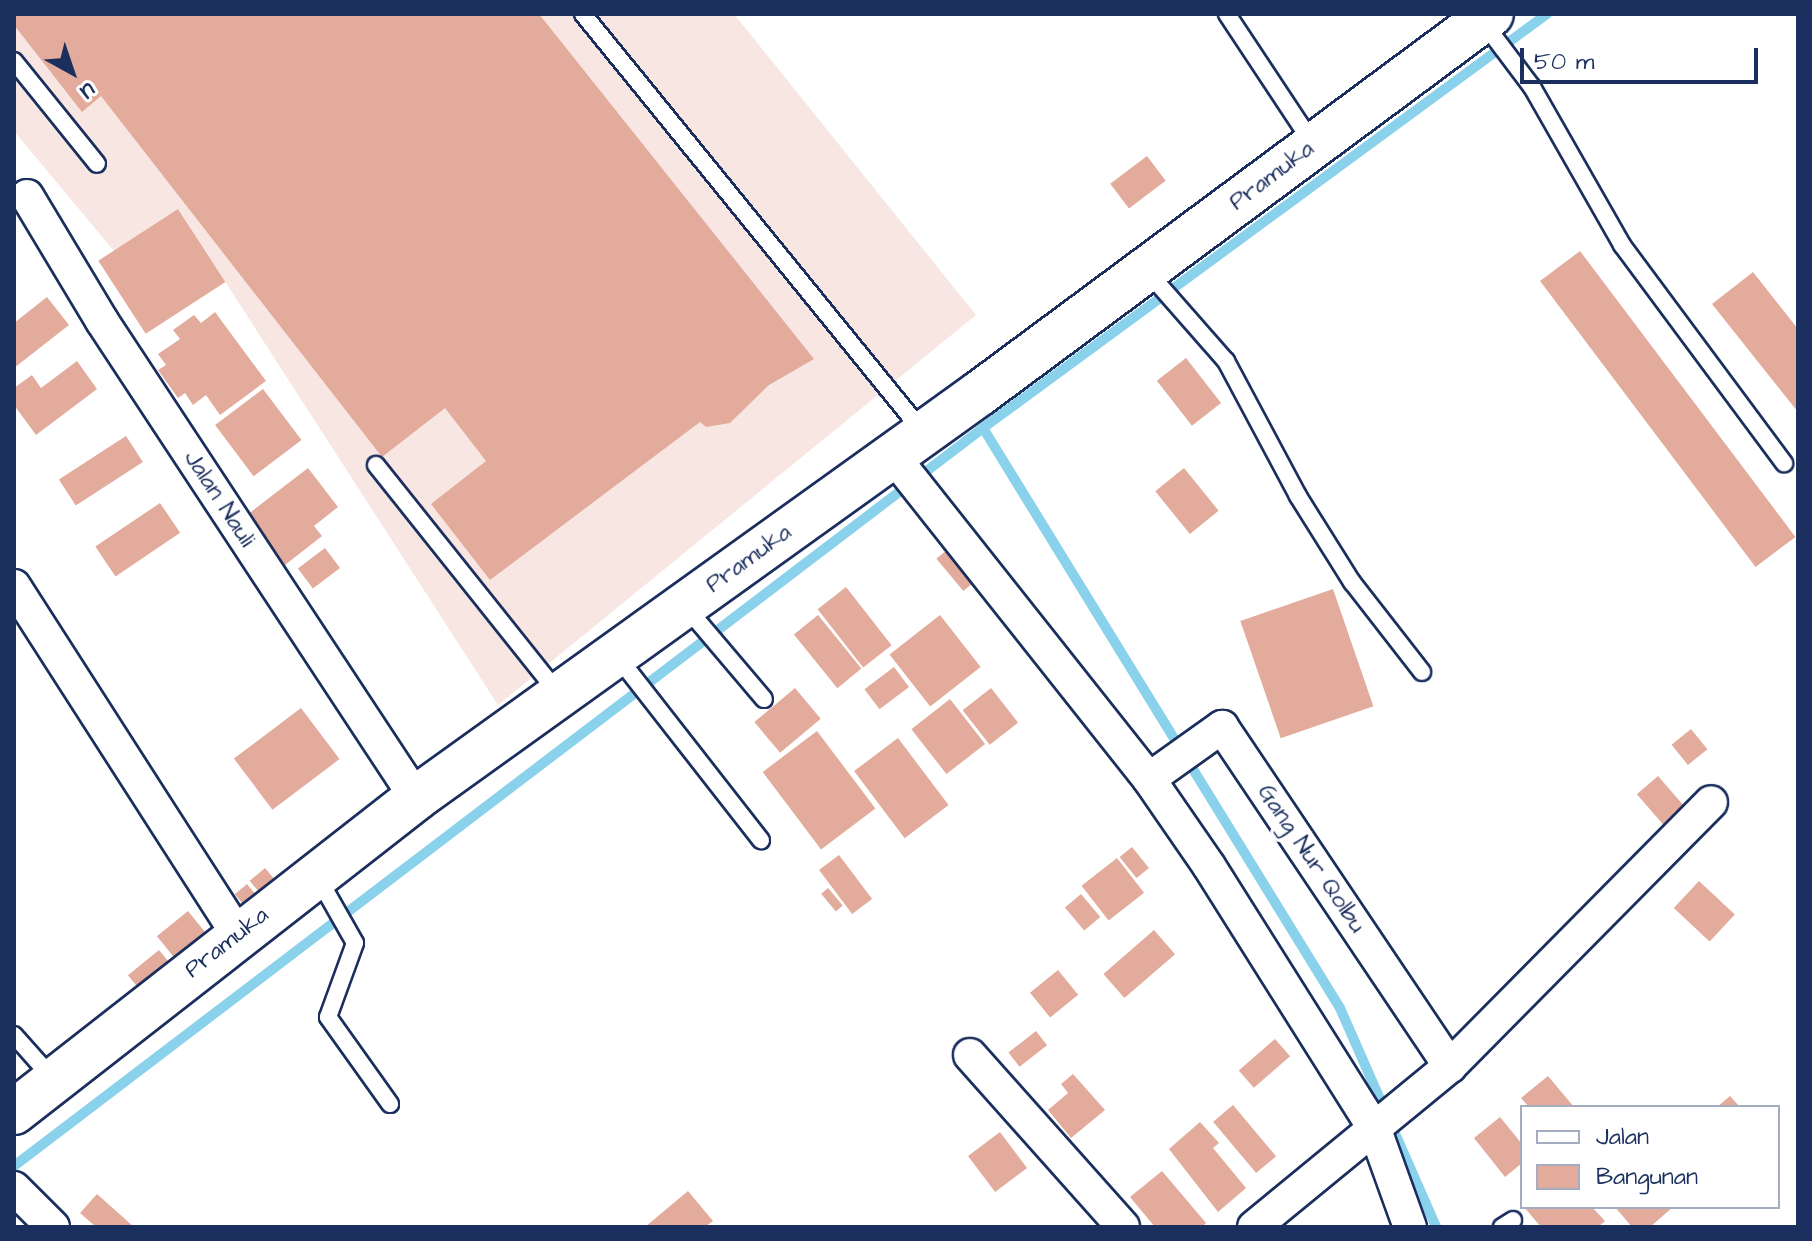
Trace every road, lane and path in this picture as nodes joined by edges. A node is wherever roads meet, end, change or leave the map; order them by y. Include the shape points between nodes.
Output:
1 (583, 14) edge
2 (1227, 14) edge
3 (1493, 31) edge
4 (14, 61) edge
5 (1314, 145) junction
6 (97, 164) dead end
7 (27, 196) dead end
8 (1152, 277) junction
9 (1784, 463) dead end
10 (911, 464) junction
11 (376, 465) dead end
12 (14, 586) edge
13 (684, 605) junction
14 (616, 654) junction
15 (1422, 672) dead end
16 (559, 694) junction
17 (764, 699) dead end
18 (1149, 779) junction
19 (416, 798) junction
20 (1711, 802) dead end
21 (761, 840) dead end
22 (316, 875) junction
23 (237, 934) junction
24 (14, 1035) edge
25 (970, 1055) dead end
26 (1450, 1066) junction
27 (54, 1081) junction
28 (390, 1104) dead end
29 (14, 1112) edge
30 (1380, 1126) junction
31 (17, 1192) edge
32 (53, 1227) edge
33 (1123, 1227) edge
34 (1254, 1227) edge
35 (1410, 1227) edge

1 - 10 lane
2 - 5 lane
3 - 5 street, Pramuka
3 - 9 lane via 1581,166 1622,245
4 - 6 lane
5 - 8 street, Pramuka
7 - 19 street, Jalan Nauli via 102,321
8 - 10 street, Pramuka
8 - 15 lane via 1226,361 1337,558
10 - 13 street, Pramuka
10 - 18 street
11 - 16 lane
12 - 23 street
13 - 14 street, Pramuka
13 - 17 lane
14 - 16 street, Pramuka
14 - 21 lane
16 - 19 street, Pramuka
18 - 26 street, Gang Nur Qolbu via 1222,727
18 - 30 street
19 - 22 street, Pramuka
20 - 26 street
22 - 23 street, Pramuka
22 - 28 lane via 355,943 328,1017
23 - 27 street, Pramuka
24 - 27 lane
25 - 33 street
26 - 30 street
27 - 29 street, Pramuka
30 - 34 street
30 - 35 street
31 - 32 street

